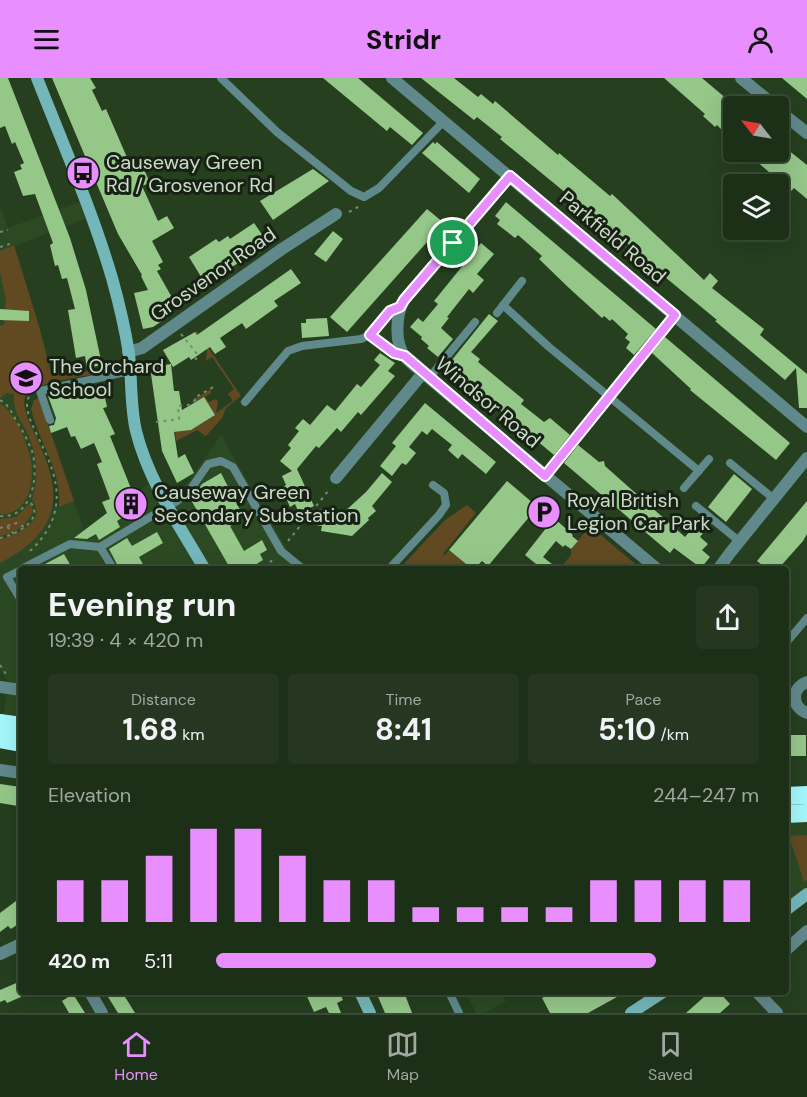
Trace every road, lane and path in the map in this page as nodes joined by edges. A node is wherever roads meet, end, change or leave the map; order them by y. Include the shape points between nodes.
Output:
1 (37, 78) edge
2 (221, 78) edge
3 (392, 78) edge
4 (741, 78) edge
5 (763, 96) edge
6 (789, 119) edge
7 (444, 122) junction
8 (807, 133) edge
9 (510, 176) junction
10 (311, 214) dead end
11 (336, 214) dead end
12 (318, 225) junction
13 (8, 230) dead end
14 (0, 232) edge
15 (13, 243) dead end
16 (0, 247) edge
17 (522, 281) dead end
18 (503, 305) junction
19 (400, 307) junction
20 (497, 313) dead end
21 (675, 315) junction
22 (475, 322) dead end
23 (176, 332) dead end
24 (370, 335) junction
25 (128, 352) junction
26 (405, 356) junction
27 (194, 357) dead end
28 (130, 371) junction
29 (426, 375) junction
30 (215, 386) dead end
31 (40, 391) junction
32 (609, 397) junction
33 (0, 400) edge
34 (245, 402) dead end
35 (50, 420) dead end
36 (156, 422) dead end
37 (807, 427) edge
38 (807, 458) edge
39 (709, 459) dead end
40 (730, 463) dead end
41 (699, 471) junction
42 (545, 476) junction
43 (336, 478) dead end
44 (433, 485) dead end
45 (684, 488) dead end
46 (199, 489) dead end
47 (329, 490) dead end
48 (188, 493) junction
49 (774, 499) junction
50 (28, 500) junction
51 (696, 506) dead end
52 (169, 508) junction
53 (0, 516) edge
54 (7, 527) junction
55 (24, 527) junction
56 (0, 528) edge
57 (13, 534) junction
58 (0, 538) edge
59 (740, 541) junction
60 (100, 547) junction
61 (280, 551) junction
62 (26, 555) dead end
63 (28, 566) edge
64 (111, 566) edge
65 (203, 566) edge
66 (267, 566) edge
67 (299, 566) edge
68 (392, 566) edge
69 (654, 566) edge
70 (721, 566) edge
71 (18, 571) edge
72 (18, 595) edge
73 (807, 618) edge
74 (789, 639) edge
75 (807, 682) edge
76 (0, 687) edge
77 (18, 690) edge
78 (790, 695) edge
79 (807, 713) edge
80 (0, 723) edge
81 (18, 726) edge
82 (0, 740) edge
83 (18, 743) edge
84 (0, 770) edge
85 (18, 773) edge
86 (807, 795) edge
87 (789, 796) edge
88 (807, 813) edge
89 (789, 814) edge
90 (807, 894) edge
91 (789, 908) edge
92 (807, 931) edge
93 (18, 945) edge
94 (789, 947) edge
95 (0, 954) edge
96 (92, 995) edge
97 (361, 995) edge
98 (450, 995) edge
99 (658, 995) edge
100 (760, 995) edge
101 (102, 1013) edge
102 (370, 1013) edge
103 (459, 1013) edge
104 (631, 1013) edge
105 (777, 1013) edge

1 - 25 main road via 111,276
2 - 7 lane via 277,132 364,197 379,188
3 - 7 street, Parkfield Road
4 - 5 street
6 - 8 street
7 - 9 street, Parkfield Road
9 - 19 street
9 - 21 street, Parkfield Road
10 - 12 street
11 - 12 street, Grosvenor Road
12 - 25 street, Grosvenor Road via 142,348
13 - 14 path
15 - 16 path
17 - 18 lane
18 - 20 lane
18 - 32 lane
19 - 24 street via 390,311
19 - 26 street, Windsor Road via 398,335
21 - 32 lane
21 - 37 street, Parkfield Road
22 - 29 lane
23 - 27 path via 186,338 198,355
24 - 26 street, Windsor Road via 394,353
24 - 34 lane via 288,351
25 - 28 main road
26 - 29 street, Windsor Road
28 - 31 lane
28 - 52 main road via 136,431 145,460
29 - 42 street, Windsor Road
29 - 43 street
30 - 36 path via 194,398 196,401 178,406 179,419
31 - 35 lane
31 - 62 path via 29,397 27,409 46,453 58,501 47,534
32 - 41 lane
32 - 42 lane
33 - 50 path via 9,407 32,452 34,476
38 - 49 street
39 - 41 lane
40 - 49 lane
41 - 45 lane
42 - 69 street, Windsor Road
44 - 68 lane via 444,493 446,505
46 - 48 lane
47 - 61 path
48 - 52 lane
48 - 61 lane via 208,464 228,463
49 - 59 street
50 - 53 path via 15,514
50 - 55 path via 35,510
51 - 59 lane
52 - 60 lane
52 - 65 main road
54 - 55 path via 17,523
54 - 56 path
54 - 57 path
55 - 57 path
57 - 58 path
59 - 70 street
60 - 63 lane via 70,544
60 - 64 lane
61 - 66 path
61 - 67 lane
71 - 72 lane via 7,577
73 - 74 lane
75 - 78 street
76 - 77 street
78 - 79 street via 799,709
80 - 81 highway
82 - 83 highway
84 - 85 street
86 - 87 highway
88 - 89 highway
90 - 91 main road
92 - 94 street
93 - 95 street
96 - 101 street
97 - 102 main road
98 - 103 lane
99 - 104 main road
100 - 105 street

